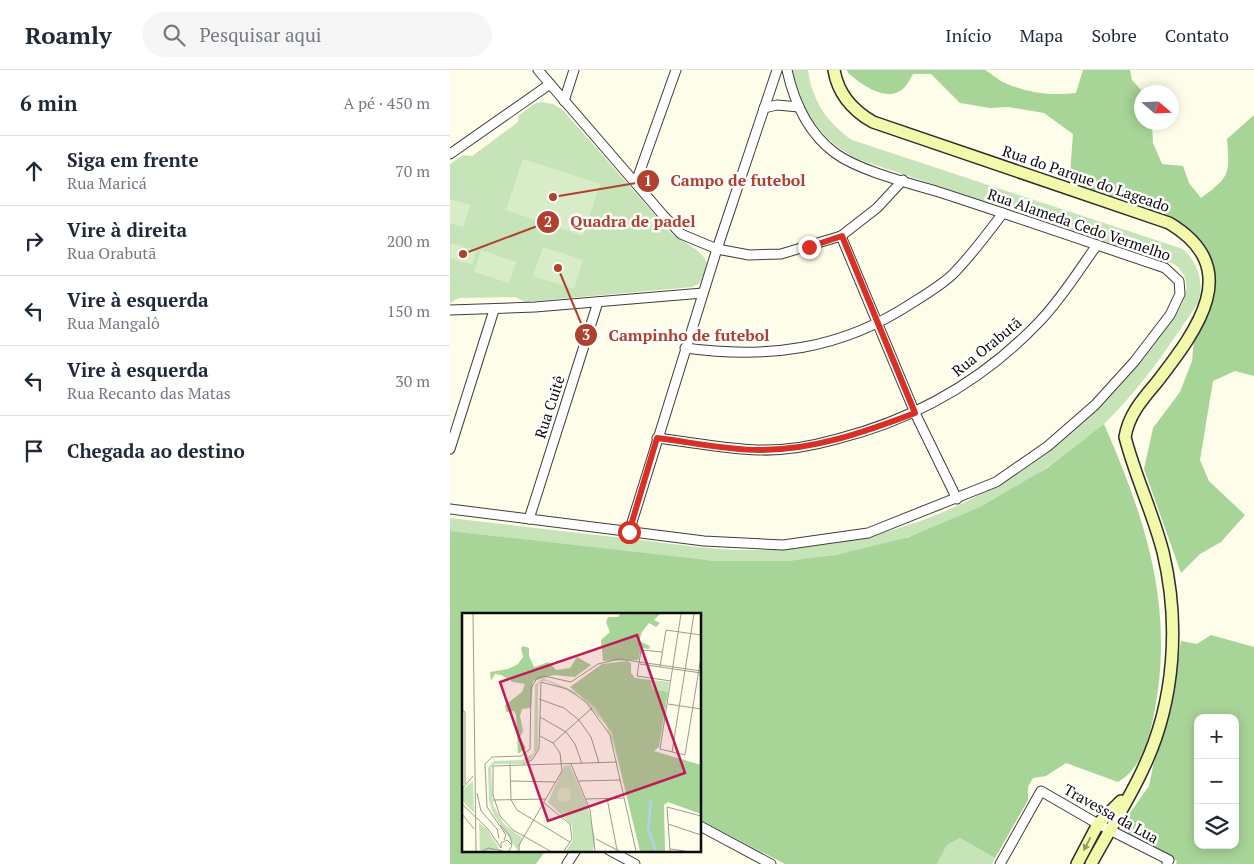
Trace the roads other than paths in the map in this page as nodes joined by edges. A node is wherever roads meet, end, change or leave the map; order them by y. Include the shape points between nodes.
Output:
1 (538, 70) edge
2 (574, 70) edge
3 (676, 70) edge
4 (777, 70) edge
5 (787, 70) edge
6 (834, 70) edge
7 (550, 84) junction
8 (564, 102) junction
9 (799, 107) junction
10 (764, 108) junction
11 (450, 154) edge
12 (903, 180) junction
13 (636, 182) junction
14 (1003, 213) junction
15 (842, 236) junction
16 (1097, 245) junction
17 (717, 249) junction
18 (703, 293) junction
19 (598, 302) junction
20 (450, 310) edge
21 (494, 310) junction
22 (879, 324) junction
23 (685, 348) junction
24 (915, 413) junction
25 (450, 414) edge
26 (460, 416) junction
27 (657, 438) junction
28 (450, 449) edge
29 (957, 499) junction
30 (450, 509) edge
31 (529, 519) junction
32 (629, 532) junction
33 (1130, 791) junction
34 (1098, 824) junction
35 (701, 827) edge
36 (1109, 830) junction
37 (575, 852) edge
38 (613, 852) edge
39 (1168, 862) edge
40 (567, 864) edge
41 (635, 864) edge
42 (771, 864) edge
43 (1000, 864) edge
44 (1077, 864) edge
45 (1091, 864) edge

1 - 7 street
2 - 8 street
3 - 13 street
4 - 10 street
5 - 9 street, Rua Alameda Cedo Vermelho via 792,94
6 - 33 street, Rua do Parque do Lageado via 841,93 872,122 1169,223 1185,233 1201,250 1209,269 1210,291 1204,309 1162,374 1136,406 1125,437 1162,551 1173,612 1165,704 1151,750
7 - 8 street
7 - 11 street
8 - 13 street
9 - 10 street via 776,105
9 - 12 street, Rua Alameda Cedo Vermelho via 820,140 837,155
10 - 17 street
12 - 14 street, Rua Alameda Cedo Vermelho
12 - 15 street via 877,208
13 - 17 street via 681,234
14 - 16 street, Rua Alameda Cedo Vermelho
14 - 22 street via 950,276
15 - 17 street via 781,254
15 - 22 street
16 - 24 street, Rua Orabutã via 1041,320 1006,353 973,380
16 - 29 street, Rua Alameda Cedo Vermelho via 1173,273 1179,280 1180,294 1170,315 1134,362 1089,411 1048,446 996,482
17 - 18 street
18 - 19 street
18 - 23 street
19 - 21 street
19 - 31 street, Rua Cuitê
20 - 21 street
21 - 26 street
22 - 23 street via 838,340 799,350 749,353
22 - 24 street
23 - 27 street
24 - 27 street, Rua Orabutã via 867,432 807,447 759,450
24 - 29 street
25 - 26 street
26 - 28 street
27 - 32 street
29 - 32 street, Rua Alameda Cedo Vermelho via 868,533 783,545 704,541
30 - 31 street, Rua Alameda Cedo Vermelho
31 - 32 street, Rua Alameda Cedo Vermelho
33 - 34 street
33 - 36 street
34 - 36 street, Travessa da Lua
34 - 43 street, Travessa da Lua via 1040,790
34 -> 44 street
35 - 42 street
36 - 39 street, Travessa da Lua
36 - 45 street
37 - 40 street
38 - 41 street

